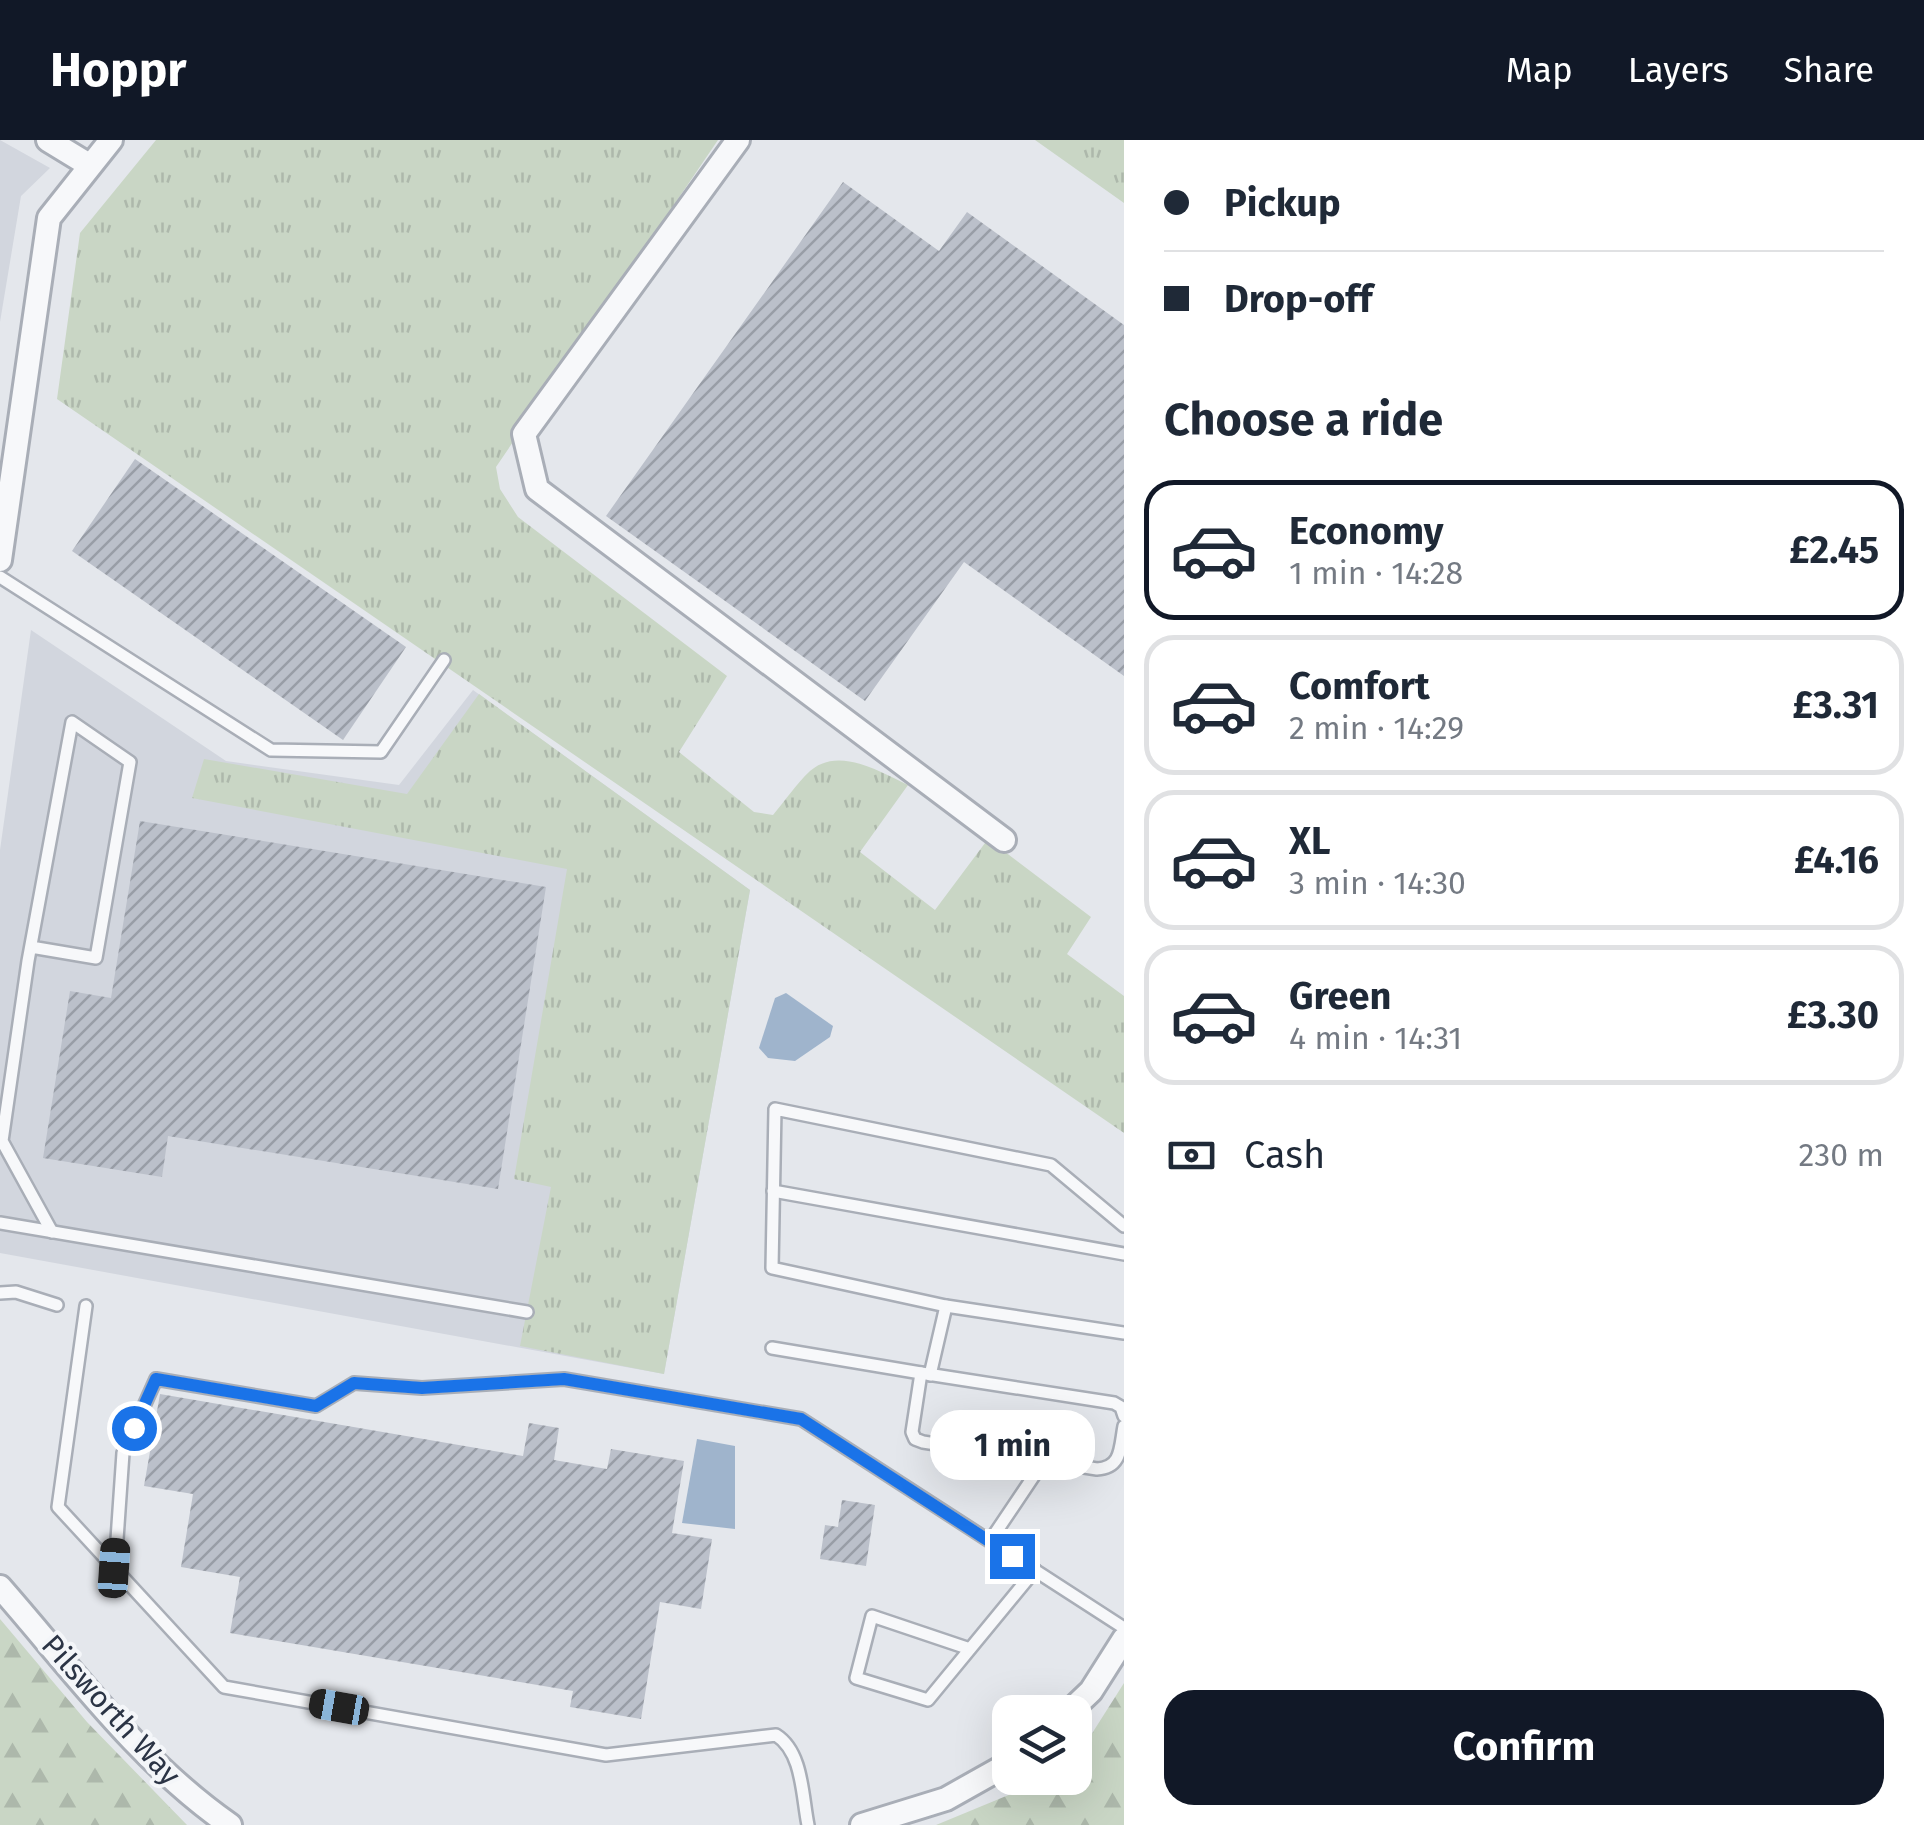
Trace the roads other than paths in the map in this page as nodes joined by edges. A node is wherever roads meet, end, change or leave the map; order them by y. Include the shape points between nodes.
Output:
1 (48, 140) edge
2 (111, 140) edge
3 (738, 140) edge
4 (89, 166) junction
5 (4, 509) edge
6 (0, 560) edge
7 (0, 577) edge
8 (444, 660) dead end
9 (1004, 840) dead end
10 (31, 947) junction
11 (772, 1191) junction
12 (0, 1224) edge
13 (1124, 1226) edge
14 (52, 1232) junction
15 (1124, 1254) edge
16 (0, 1293) edge
17 (57, 1305) dead end
18 (86, 1306) dead end
19 (946, 1306) junction
20 (527, 1312) dead end
21 (1124, 1333) edge
22 (772, 1348) dead end
23 (926, 1374) junction
24 (1124, 1416) edge
25 (1124, 1426) edge
26 (1039, 1462) junction
27 (990, 1541) junction
28 (114, 1568) junction
29 (1035, 1570) junction
30 (0, 1587) edge
31 (1124, 1628) edge
32 (1124, 1639) edge
33 (970, 1649) junction
34 (1087, 1695) edge
35 (992, 1773) edge
36 (230, 1825) edge
37 (808, 1825) edge
38 (862, 1825) edge

1 - 4 street
2 - 4 street
3 - 9 street via 524,434 537,489
4 - 5 street via 48,218
5 - 6 street
7 - 8 lane via 272,750 382,752
10 - 10 lane via 45,872 72,722 130,762 96,958
10 - 14 lane via 2,1141
11 - 13 lane via 776,1109 1052,1165
11 - 15 lane
11 - 19 lane via 772,1268
12 - 14 lane
14 - 20 lane
16 - 17 lane
18 - 28 lane via 58,1506
19 - 21 lane
19 - 23 lane
22 - 23 lane
23 - 24 lane via 1114,1403
23 - 26 lane via 915,1440
25 - 26 lane via 1118,1460 1109,1468
26 - 27 lane
27 - 28 lane via 801,1419 564,1379 422,1388 354,1383 316,1406 156,1379 122,1453
27 - 29 lane
28 - 37 lane via 224,1686 606,1755 776,1736 794,1756
29 - 31 lane
29 - 33 lane
30 - 36 street, Pilsworth Way via 153,1762
32 - 34 street
33 - 33 lane via 928,1700 856,1678 872,1616
35 - 38 street via 946,1798

